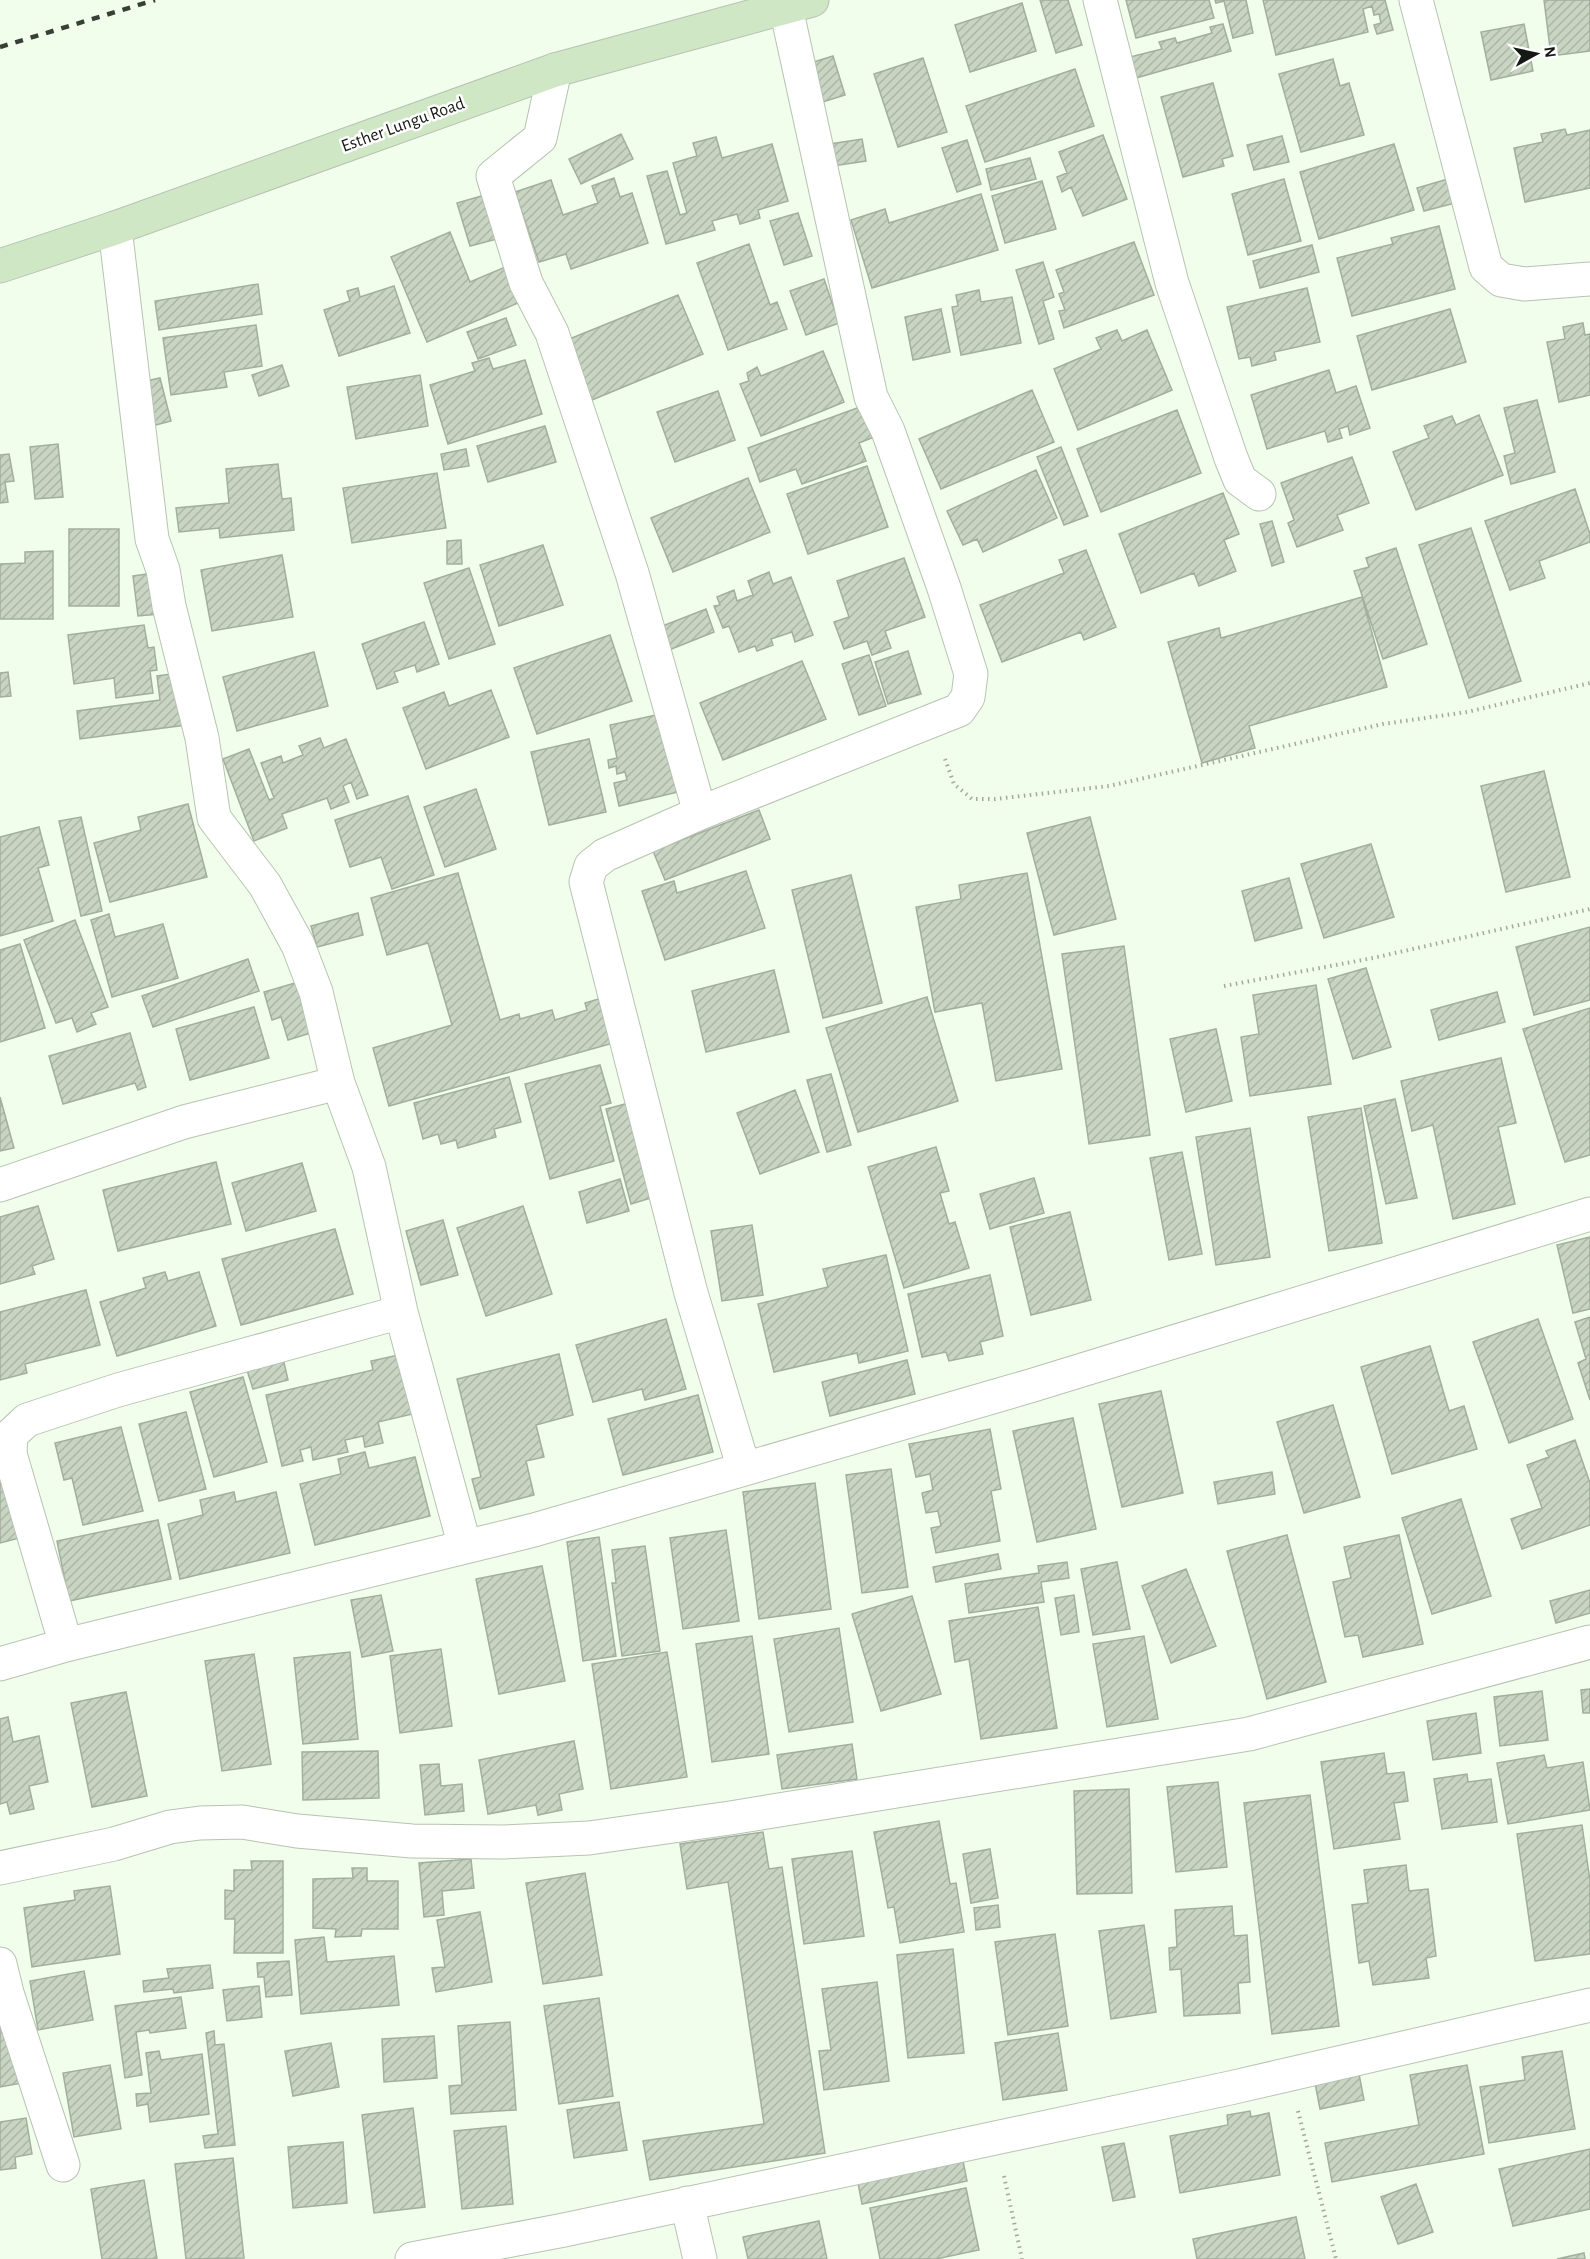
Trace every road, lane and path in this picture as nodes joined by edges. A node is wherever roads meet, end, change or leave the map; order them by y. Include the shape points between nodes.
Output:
1 (1100, 0) edge
2 (1416, 0) edge
3 (799, 4) edge
4 (555, 70) junction
5 (115, 228) junction
6 (0, 266) edge
7 (1590, 279) edge
8 (1259, 494) dead end
9 (1590, 683) edge
10 (931, 721) junction
11 (700, 813) junction
12 (1590, 909) edge
13 (1224, 986) dead end
14 (338, 1083) junction
15 (0, 1185) edge
16 (1590, 1214) edge
17 (401, 1312) junction
18 (744, 1469) junction
19 (465, 1547) junction
20 (1590, 1642) edge
21 (66, 1645) junction
22 (0, 1664) edge
23 (0, 1868) edge
24 (0, 1964) edge
25 (1590, 2005) edge
26 (1288, 2075) junction
27 (996, 2137) junction
28 (63, 2164) dead end
29 (687, 2203) junction
30 (412, 2259) edge
31 (700, 2259) edge
32 (1022, 2259) edge
33 (1336, 2259) edge

1 - 8 street via 1172,283 1231,459 1240,480
2 - 7 street via 1486,267 1501,280 1524,284
3 - 4 street, Esther Lungu Road
3 - 10 street via 871,397 888,431 971,674 968,697 959,710
4 - 5 street, Esther Lungu Road
4 - 11 street via 540,138 493,176 526,283 552,333 632,573
5 - 6 street, Esther Lungu Road
5 - 14 street via 152,539 163,570 202,738 214,818 265,885 298,945 316,992
9 - 10 path via 1467,712 1383,724 1109,786 995,799 972,799 954,784
10 - 11 street
11 - 18 street via 605,855 591,866 586,882 691,1293
12 - 13 path via 1373,958
14 - 15 street via 184,1122
14 - 17 street via 369,1167
16 - 18 street via 1030,1386
17 - 19 street
17 - 21 street via 106,1394 27,1420 11,1435 10,1454
18 - 19 street
19 - 21 street
20 - 23 street via 1249,1734 730,1818 589,1838 503,1842 412,1841 242,1822 200,1823
21 - 22 street
24 - 28 street
25 - 26 street
26 - 27 street
26 - 33 path
27 - 29 street
27 - 32 path
29 - 30 street
29 - 31 street

